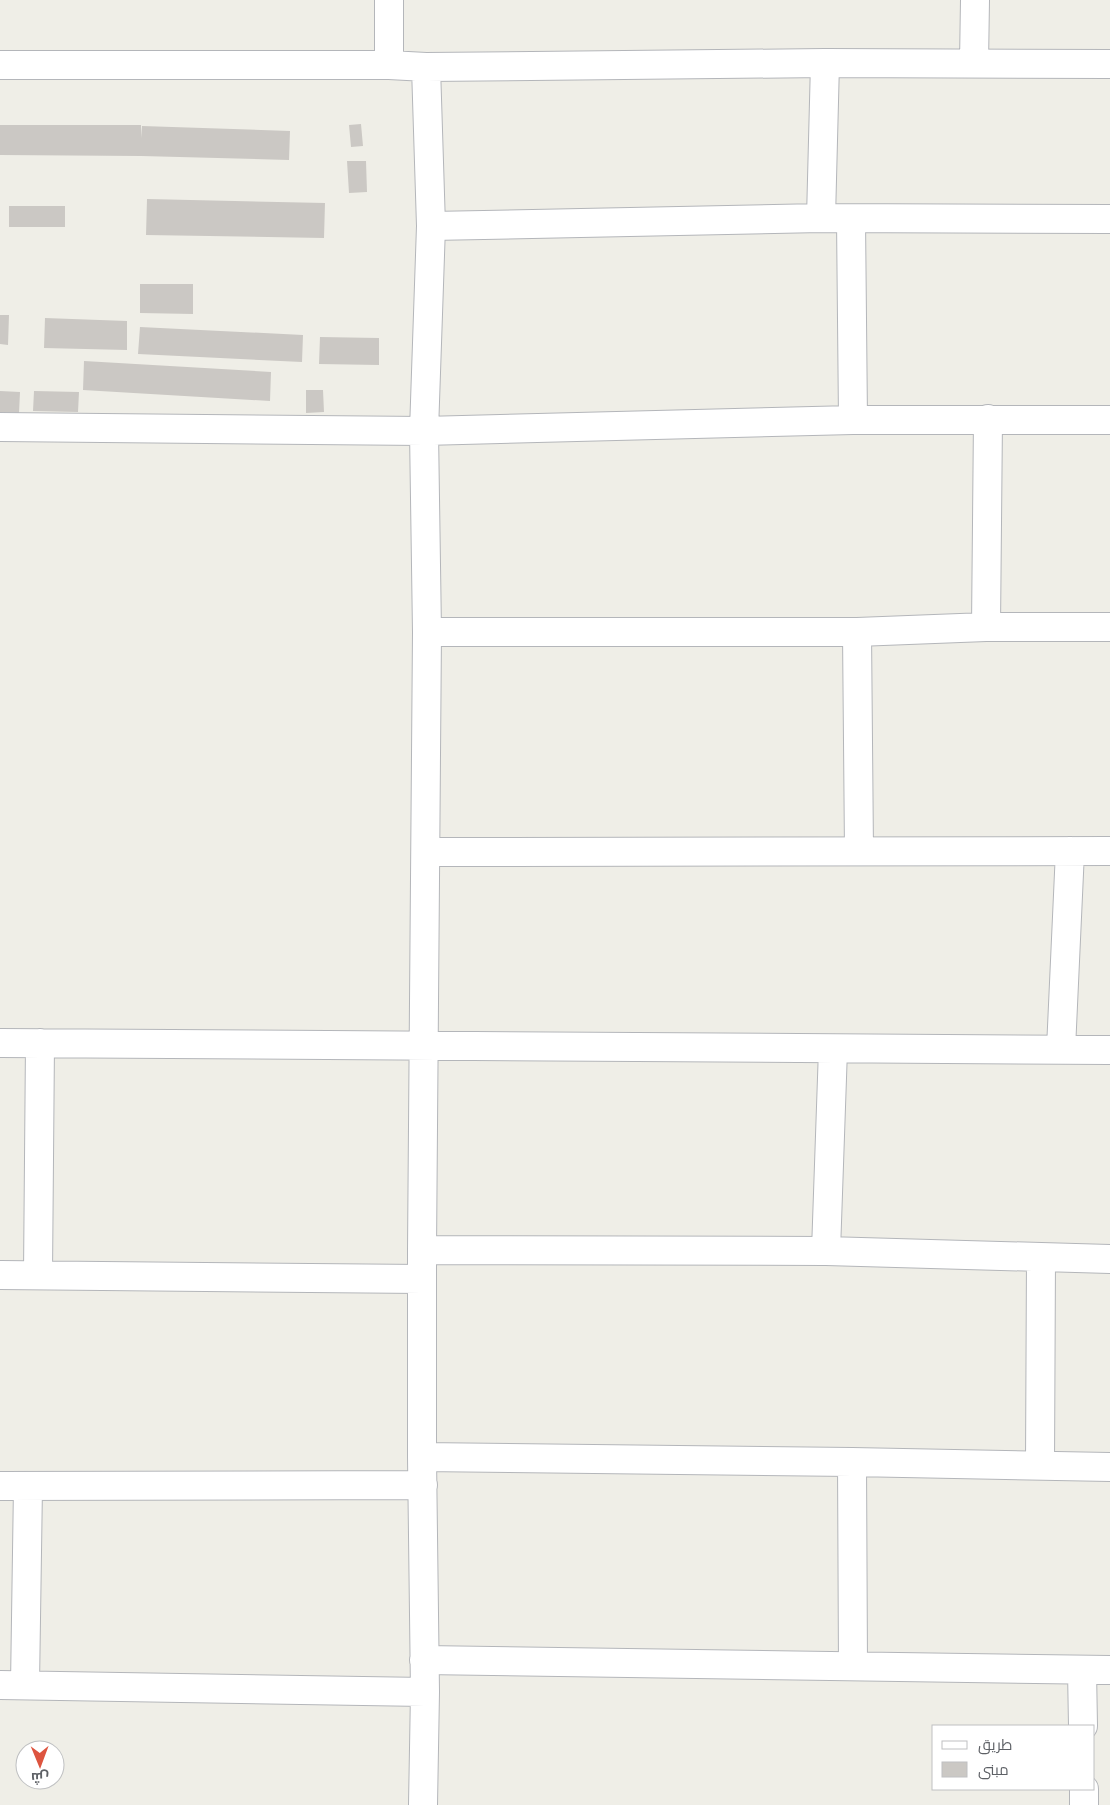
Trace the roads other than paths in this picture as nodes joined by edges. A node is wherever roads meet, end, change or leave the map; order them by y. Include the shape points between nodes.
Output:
1 (389, 0) edge
2 (975, 0) edge
3 (825, 63) junction
4 (974, 63) junction
5 (1110, 64) edge
6 (0, 65) edge
7 (389, 65) junction
8 (426, 67) junction
9 (821, 218) junction
10 (851, 219) junction
11 (1110, 219) edge
12 (431, 226) junction
13 (988, 419) junction
14 (852, 420) junction
15 (1110, 420) edge
16 (0, 427) edge
17 (424, 431) junction
18 (1110, 626) edge
19 (986, 627) junction
20 (427, 632) junction
21 (857, 632) junction
22 (859, 851) junction
23 (1070, 851) junction
24 (1110, 851) edge
25 (426, 852) junction
26 (0, 1043) edge
27 (40, 1043) junction
28 (423, 1046) junction
29 (1061, 1048) junction
30 (833, 1049) junction
31 (1110, 1050) edge
32 (422, 1250) junction
33 (826, 1251) junction
34 (1041, 1258) junction
35 (1110, 1259) edge
36 (0, 1275) edge
37 (38, 1275) junction
38 (422, 1279) junction
39 (422, 1457) junction
40 (852, 1462) junction
41 (1040, 1465) junction
42 (1110, 1467) edge
43 (423, 1485) junction
44 (0, 1486) edge
45 (28, 1486) junction
46 (424, 1660) junction
47 (853, 1666) junction
48 (1082, 1670) junction
49 (1110, 1670) edge
50 (12, 1685) edge
51 (425, 1692) junction
52 (1083, 1725) edge
53 (1084, 1790) edge
54 (423, 1805) edge
55 (1084, 1805) edge

1 - 7 street
2 - 4 street
3 - 4 street
3 - 8 street
3 - 9 street
4 - 5 street
6 - 7 street
7 - 8 street
8 - 12 street
9 - 10 street
9 - 12 street
10 - 11 street
10 - 14 street
12 - 17 street
13 - 14 street
13 - 15 street
13 - 19 street
14 - 17 street
16 - 17 street
17 - 20 street
18 - 19 street
19 - 21 street
20 - 21 street
20 - 25 street
21 - 22 street
22 - 23 street
22 - 25 street
23 - 24 street
23 - 29 street
25 - 28 street
26 - 27 street
27 - 28 street
27 - 37 street
28 - 30 street
28 - 32 street
29 - 30 street
29 - 31 street
30 - 33 street
32 - 33 street
32 - 38 street
33 - 34 street
34 - 35 street
34 - 41 street
36 - 37 street
37 - 38 street
38 - 39 street
39 - 40 street
39 - 43 street
40 - 41 street
40 - 47 street
41 - 42 street
43 - 45 street
43 - 46 street
44 - 45 street
45 - 50 street
46 - 47 street
46 - 51 street
47 - 48 street
48 - 49 street
48 - 52 street
50 - 51 street
51 - 54 street
53 - 55 street

